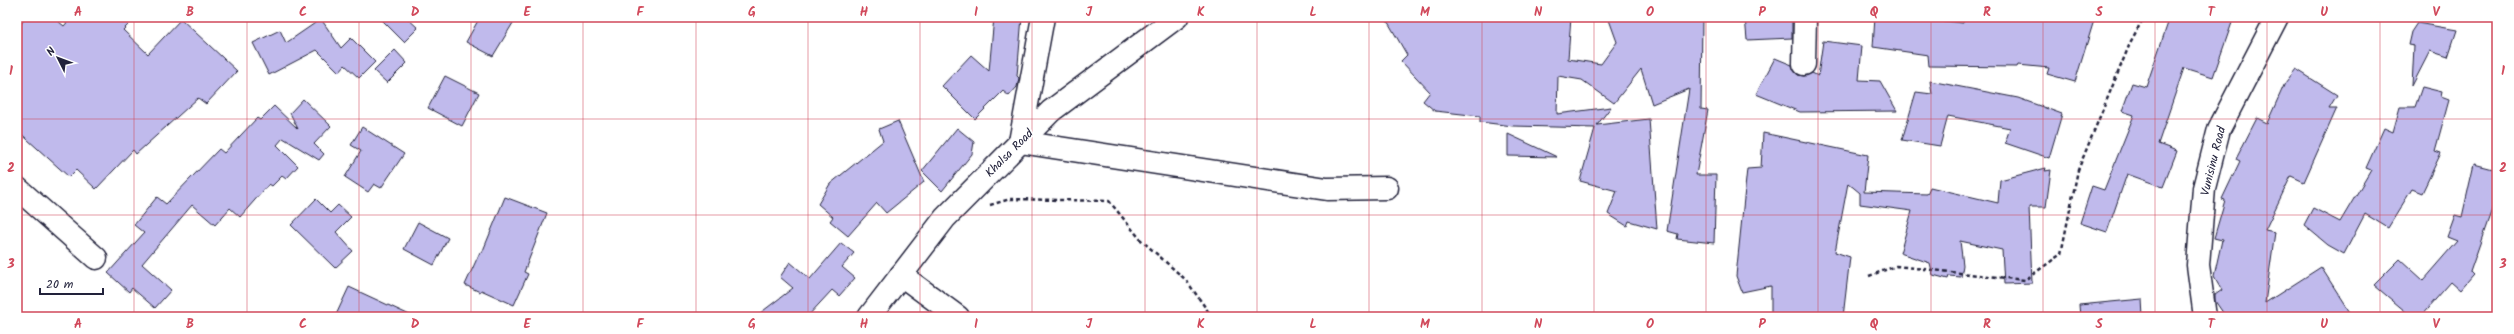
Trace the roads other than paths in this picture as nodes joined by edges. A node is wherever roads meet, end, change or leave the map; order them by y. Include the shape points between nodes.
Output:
1 (1043, 17) edge
2 (1177, 17) edge
3 (1805, 17) edge
4 (2276, 17) edge
5 (1804, 64) dead end
6 (1020, 142) junction
7 (17, 188) edge
8 (1387, 188) dead end
9 (96, 258) dead end
10 (901, 275) junction
11 (869, 317) edge
12 (958, 317) edge
13 (2205, 317) edge

1 - 6 street
2 - 6 street, Khalsa Road via 1052,111
3 - 5 street
4 - 13 street, Vunisinu Road via 2219,130 2204,188 2198,265
6 - 8 street via 1327,189
6 - 10 street, Khalsa Road via 945,218
7 - 9 street
10 - 11 street, Khalsa Road
10 - 12 street

